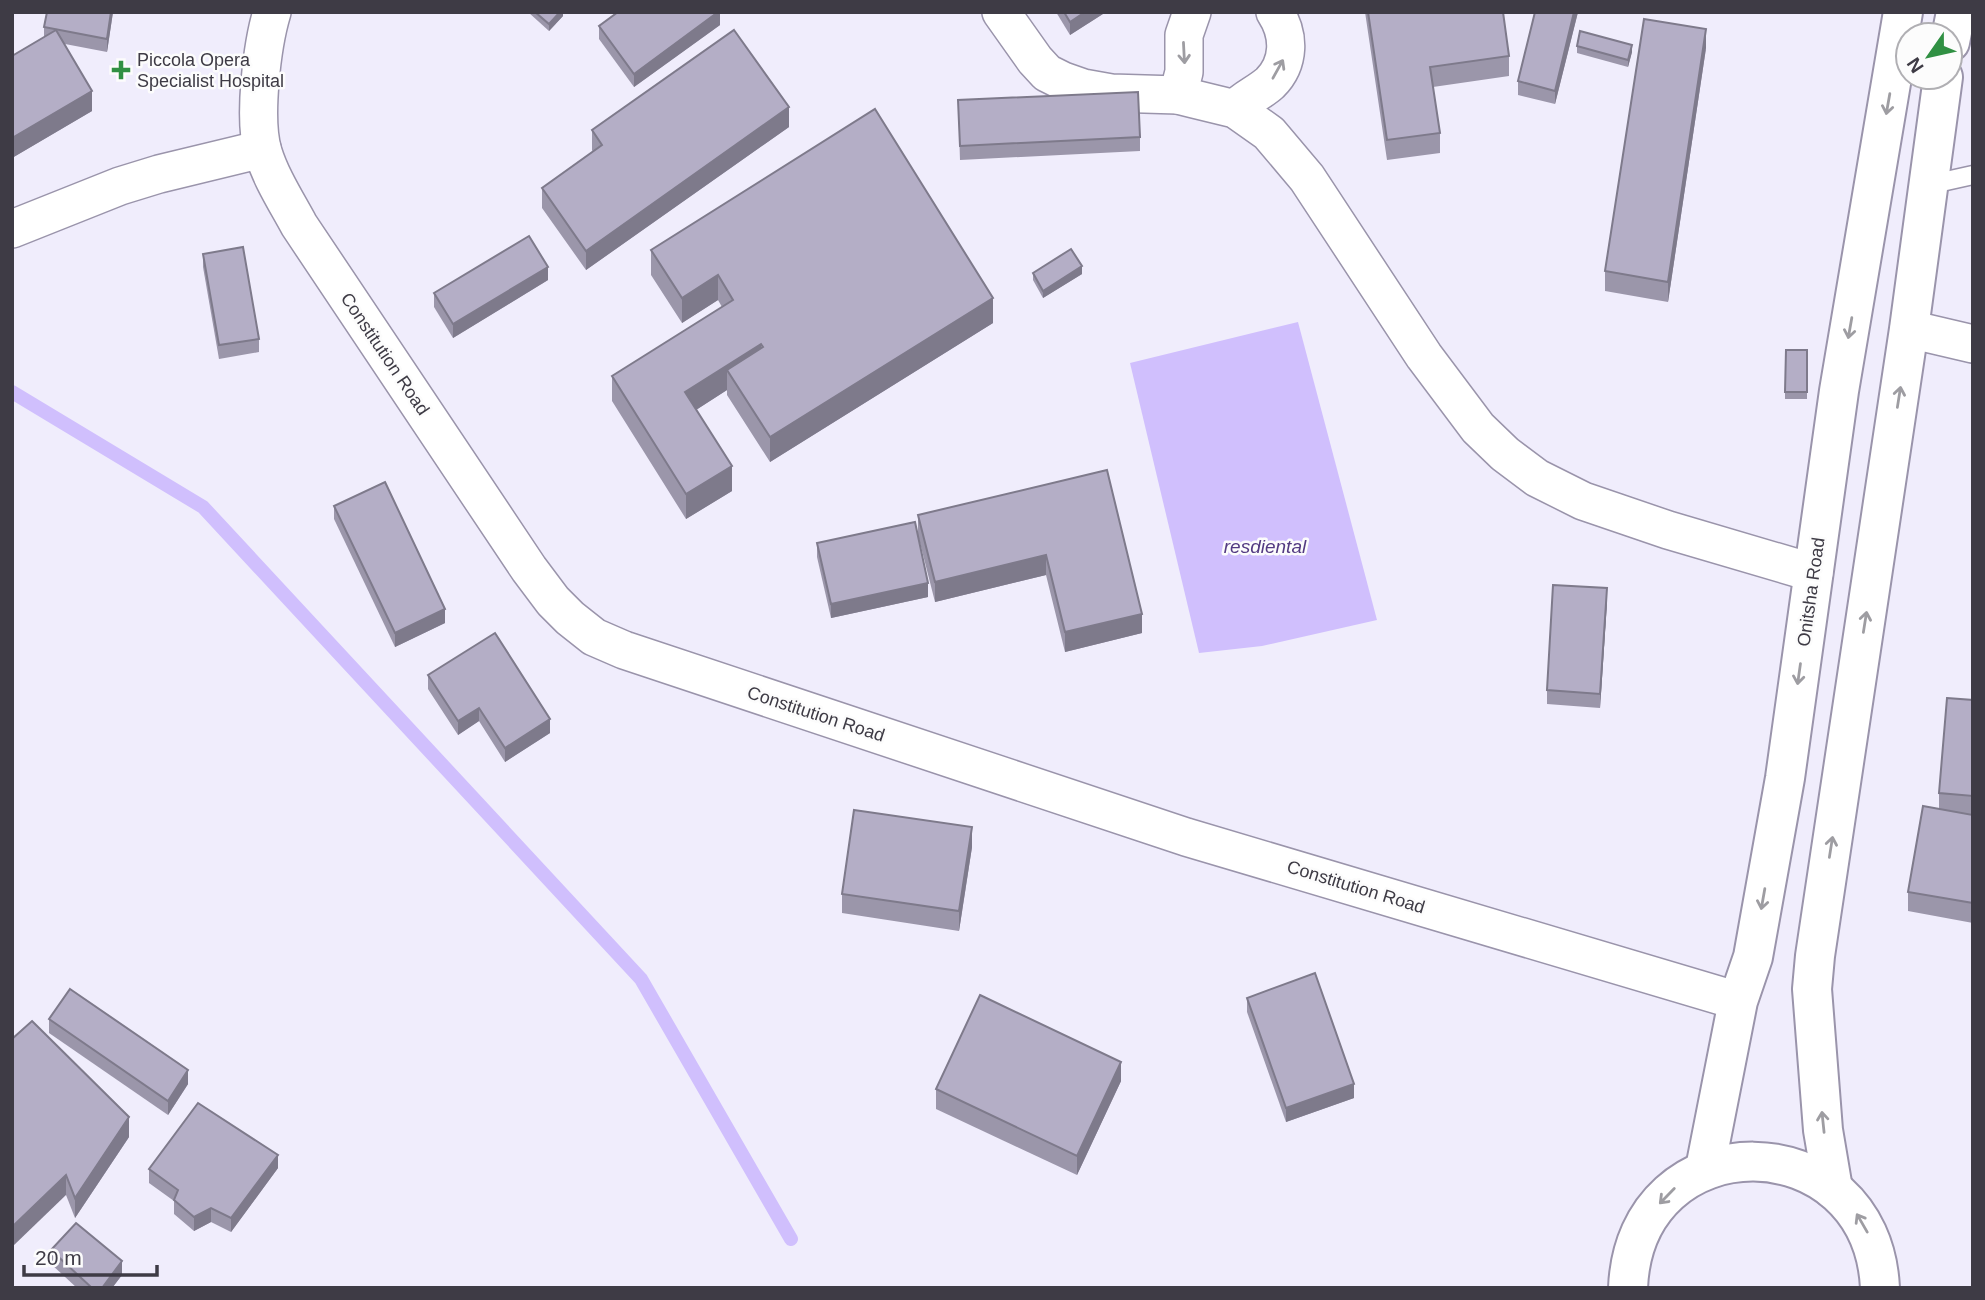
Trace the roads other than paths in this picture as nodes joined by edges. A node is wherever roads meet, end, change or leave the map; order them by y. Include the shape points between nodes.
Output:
1 (272, 12) edge
2 (1001, 12) edge
3 (1192, 12) edge
4 (1275, 12) edge
5 (1903, 12) edge
6 (1942, 91) edge
7 (1178, 95) junction
8 (1235, 110) junction
9 (262, 149) junction
10 (1973, 174) edge
11 (1928, 185) junction
12 (12, 229) edge
13 (1909, 329) junction
14 (1973, 344) edge
15 (1814, 573) junction
16 (1738, 1001) junction
17 (1705, 1169) junction
18 (1833, 1189) junction
19 (1622, 1280) edge
20 (1880, 1288) edge

1 - 9 street, Constitution Road via 262,75
2 - 7 street via 1035,60 1063,81 1111,93
3 -> 7 street via 1184,35 1184,72
8 -> 4 street via 1270,83 1280,69 1286,36
5 -> 15 main road, Onitsha Road via 1839,391
6 - 11 main road
7 - 8 street
8 - 15 street via 1269,133 1293,160 1424,356 1478,428 1505,454 1536,478 1583,501
9 - 12 street via 120,186
9 - 16 street, Constitution Road via 299,225 529,569 553,601 594,637 1186,837
10 - 11 lane
11 - 13 main road
13 - 14 street
18 -> 13 main road via 1823,1130 1812,989
15 -> 16 main road, Onitsha Road via 1785,778 1753,957
16 - 17 main road, Onitsha Road
17 - 18 main road via 1738,1161 1771,1161 1804,1171
17 -> 19 main road via 1669,1191 1643,1225
20 -> 18 main road via 1874,1248 1864,1226

